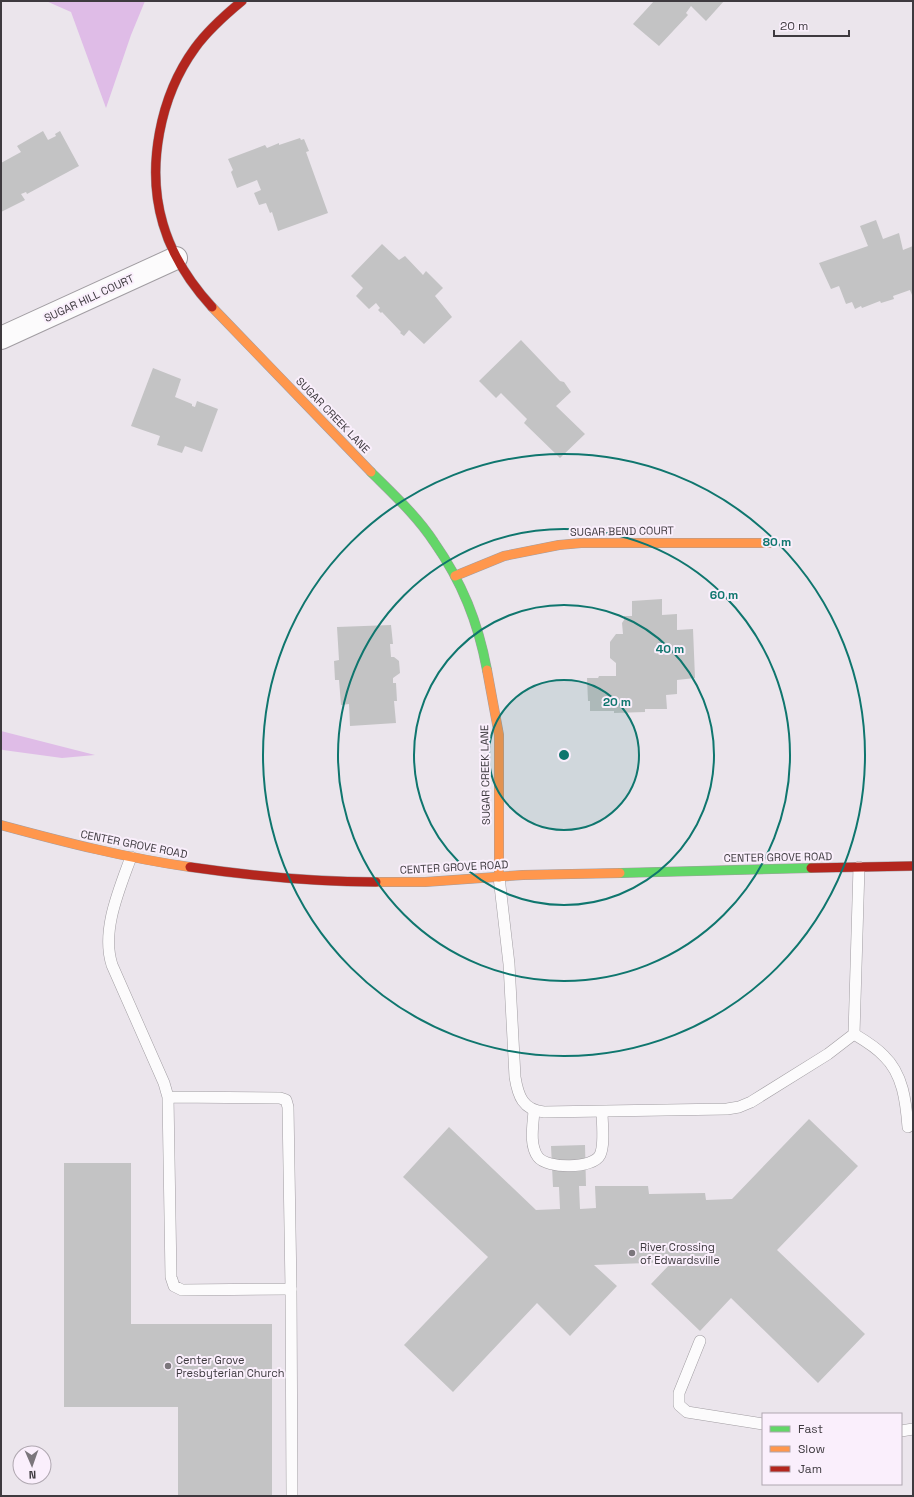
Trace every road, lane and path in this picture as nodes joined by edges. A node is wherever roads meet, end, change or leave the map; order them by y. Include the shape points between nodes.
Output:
1 (242, 1) edge
2 (176, 258) junction
3 (1, 338) edge
4 (770, 543) dead end
5 (456, 576) junction
6 (1, 825) edge
7 (131, 857) junction
8 (913, 866) edge
9 (859, 867) junction
10 (499, 878) junction
11 (854, 1034) junction
12 (168, 1098) junction
13 (534, 1111) junction
14 (602, 1112) junction
15 (908, 1127) dead end
16 (291, 1289) junction
17 (700, 1341) dead end
18 (762, 1424) edge
19 (913, 1430) edge
20 (902, 1431) edge
21 (292, 1496) edge

1 - 2 street, SUGAR CREEK LANE via 201,39 183,66 169,95 160,126 156,166 157,190 163,223
2 - 3 street, SUGAR HILL COURT
2 - 5 street, SUGAR CREEK LANE via 198,292 409,511 434,541
4 - 5 street, SUGAR BEND COURT via 559,544 504,556
5 - 10 street, SUGAR CREEK LANE via 481,639 499,735
6 - 7 street, CENTER GROVE ROAD via 90,849
7 - 10 street, CENTER GROVE ROAD via 248,875 337,882 425,882
7 - 12 lane via 114,901 108,954 164,1083
8 - 9 street, CENTER GROVE ROAD
9 - 10 street, CENTER GROVE ROAD via 523,875
9 - 11 lane
10 - 13 lane via 509,964 516,1085 527,1107
11 - 14 lane via 828,1054 739,1107
11 - 15 lane via 884,1055 893,1066 903,1091
12 - 16 lane via 171,1277 174,1286 182,1290
12 - 16 lane via 286,1100
13 - 14 lane
13 - 14 lane via 534,1149 542,1161 552,1165 586,1164 596,1159 602,1150
16 - 21 lane
17 - 18 lane via 679,1393 679,1405 687,1412
19 - 20 lane

